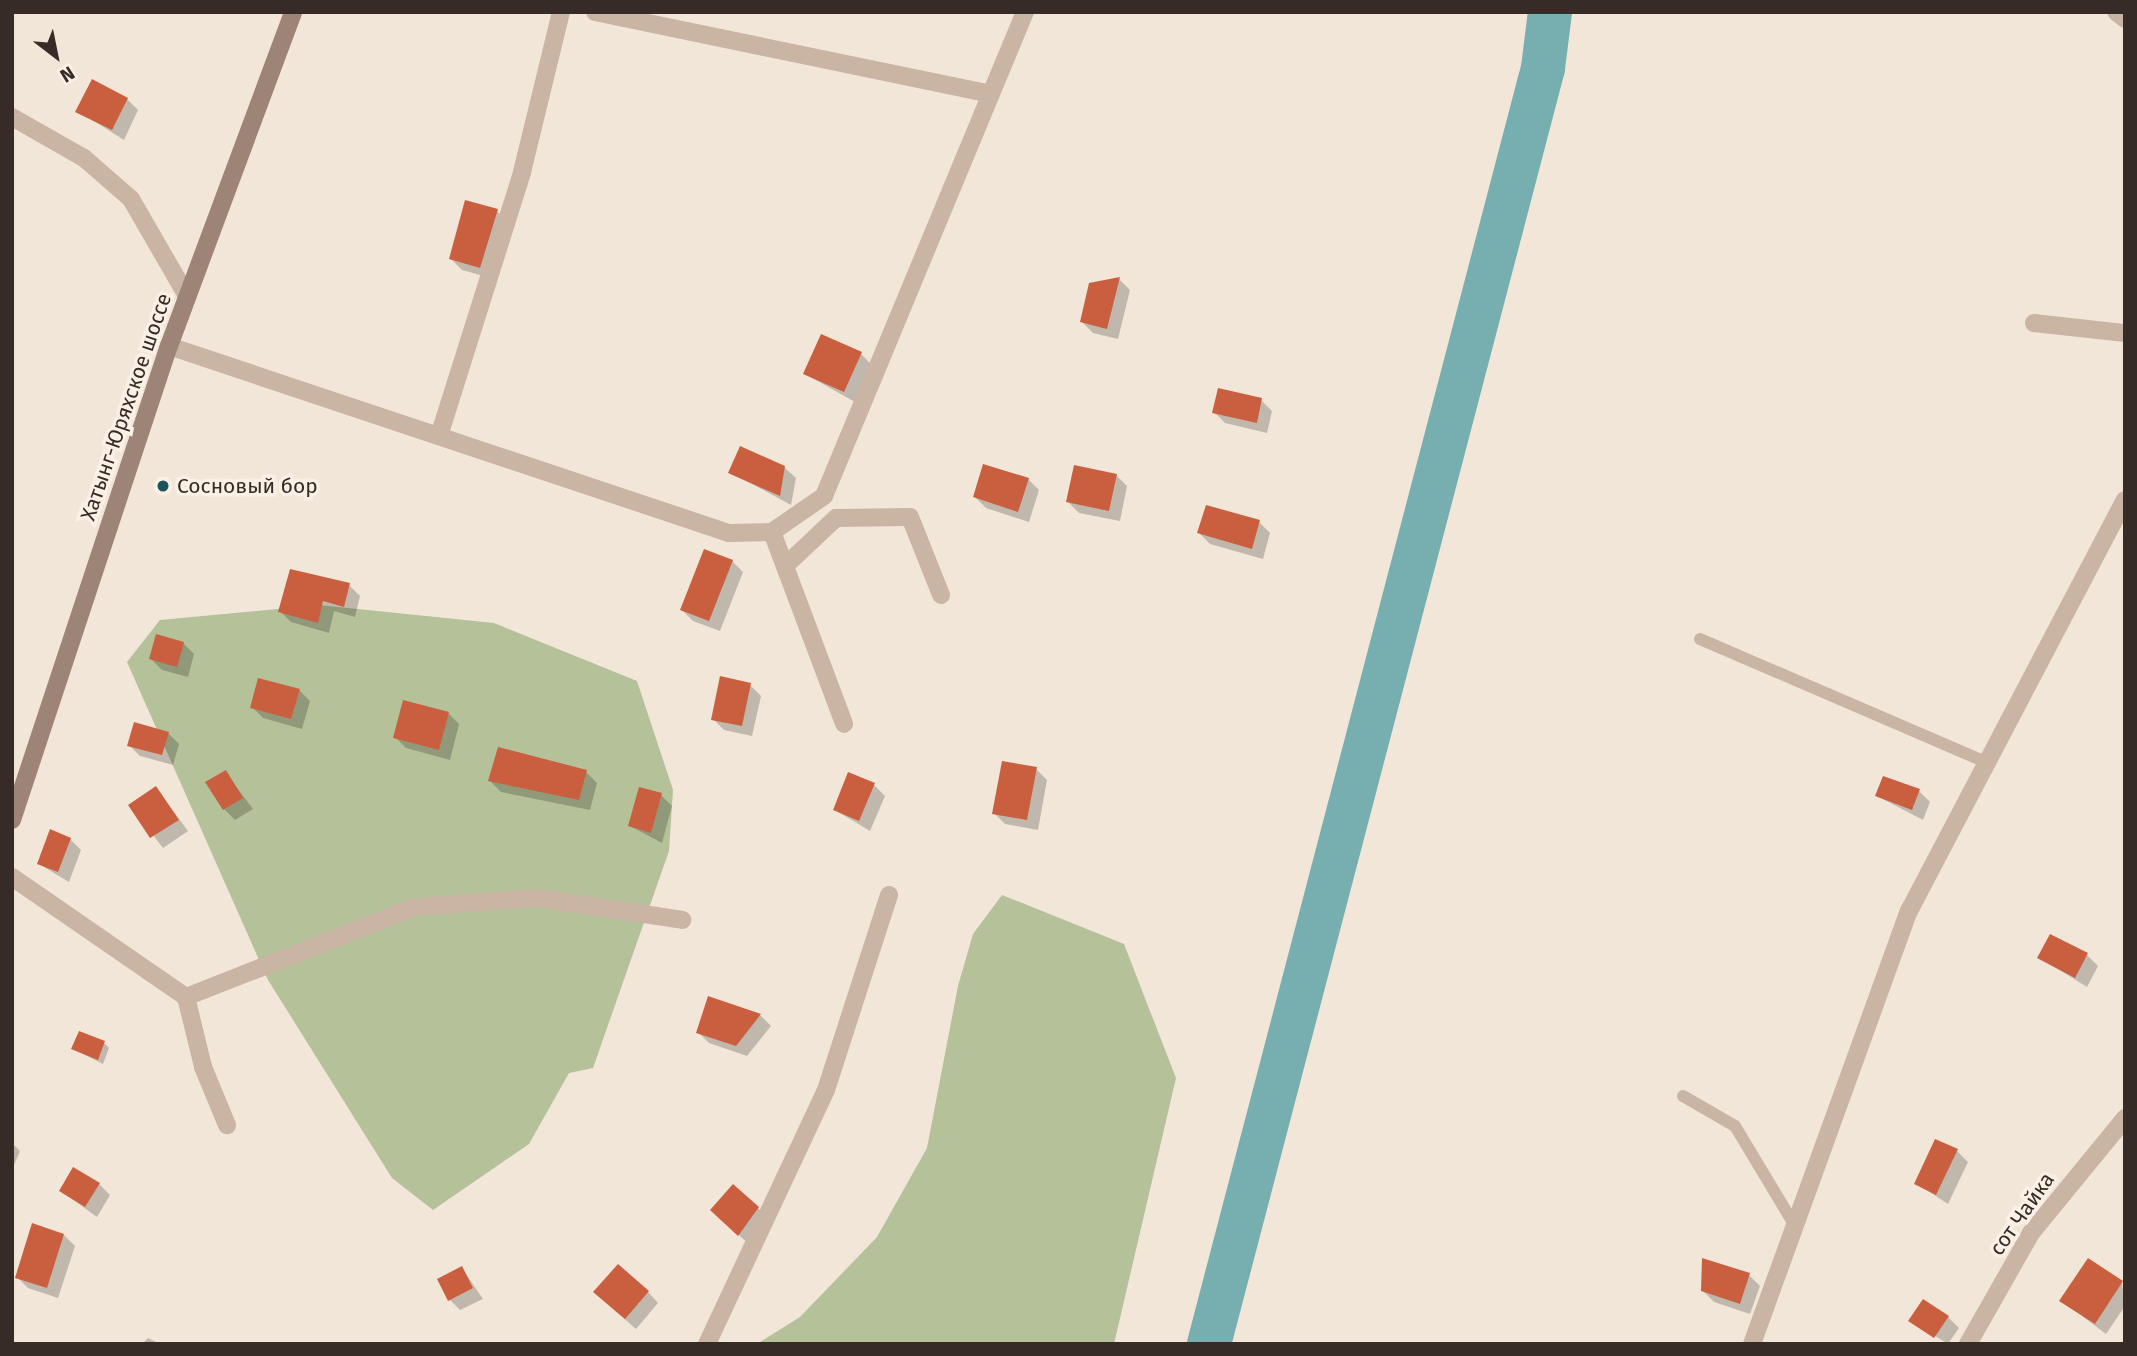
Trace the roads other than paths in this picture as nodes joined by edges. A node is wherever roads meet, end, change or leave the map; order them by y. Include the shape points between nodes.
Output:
1 (293, 12) edge
2 (561, 12) edge
3 (595, 12) edge
4 (1025, 12) edge
5 (2116, 12) edge
6 (2125, 19) edge
7 (990, 94) junction
8 (12, 117) edge
9 (187, 296) junction
10 (2034, 323) dead end
11 (2125, 333) edge
12 (169, 346) junction
13 (439, 436) junction
14 (2125, 500) edge
15 (772, 532) junction
16 (785, 566) junction
17 (941, 595) dead end
18 (1700, 639) dead end
19 (844, 724) dead end
20 (1983, 761) junction
21 (12, 820) edge
22 (12, 877) edge
23 (889, 895) dead end
24 (682, 920) dead end
25 (186, 997) junction
26 (1683, 1096) dead end
27 (2125, 1118) edge
28 (227, 1125) dead end
29 (1795, 1226) junction
30 (707, 1344) edge
31 (1752, 1344) edge
32 (1968, 1344) edge

1 - 9 main road, Хатынг-Юряхское шоссе
2 - 13 street via 522,172
3 - 7 street
4 - 7 street
5 - 6 street
7 - 15 street via 824,496
8 - 9 street via 84,158 131,199
9 - 12 main road, Хатынг-Юряхское шоссе
10 - 11 street
12 - 13 street
12 - 21 main road, Хатынг-Юряхское шоссе
13 - 15 street via 729,533
14 - 20 street
15 - 16 street
16 - 17 street via 836,518 910,517
16 - 19 street
18 - 20 lane
20 - 29 street via 1909,911
22 - 25 street
23 - 30 street via 826,1090
24 - 25 street via 539,898 415,907
25 - 28 street via 202,1067
26 - 29 lane via 1735,1126
27 - 32 street, сот Чайка via 2031,1233
29 - 31 street

